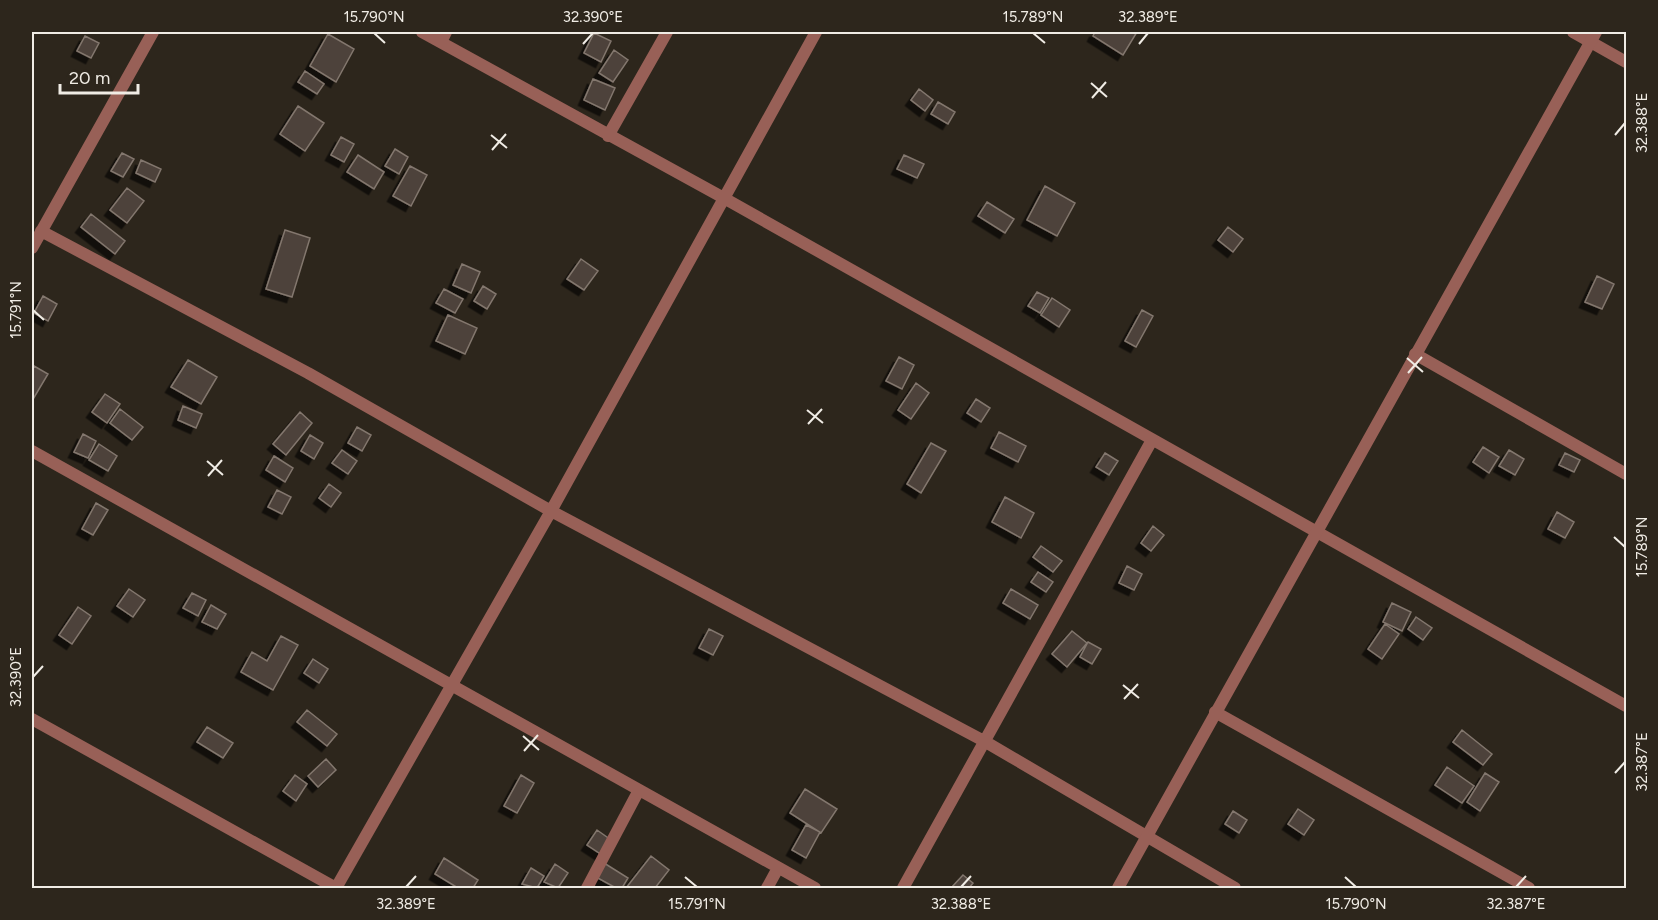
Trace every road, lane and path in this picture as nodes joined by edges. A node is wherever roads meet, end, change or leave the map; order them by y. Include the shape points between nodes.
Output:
1 (153, 32) edge
2 (422, 32) edge
3 (667, 32) edge
4 (816, 32) edge
5 (1573, 32) edge
6 (1593, 36) edge
7 (443, 37) edge
8 (1626, 62) edge
9 (608, 136) junction
10 (722, 197) junction
11 (41, 231) junction
12 (32, 248) edge
13 (1415, 354) junction
14 (1152, 440) junction
15 (32, 451) edge
16 (1626, 474) edge
17 (551, 511) junction
18 (1316, 532) junction
19 (452, 685) junction
20 (1626, 706) edge
21 (1215, 712) junction
22 (32, 719) edge
23 (984, 741) junction
24 (639, 790) junction
25 (1146, 837) junction
26 (778, 868) junction
27 (336, 888) edge
28 (587, 888) edge
29 (767, 888) edge
30 (814, 888) edge
31 (903, 888) edge
32 (1118, 888) edge
33 (1235, 888) edge
34 (1529, 888) edge

1 - 11 street
2 - 7 street
3 - 9 street
4 - 10 street
5 - 6 street
6 - 8 street
6 - 13 street
7 - 9 street
9 - 10 street
10 - 14 street
10 - 17 street
11 - 12 street
11 - 17 street via 308,373
13 - 16 street
13 - 18 street
14 - 18 street
14 - 23 street
15 - 19 street
17 - 19 street
17 - 23 street
18 - 20 street
18 - 21 street
19 - 24 street
19 - 27 street
21 - 25 street
21 - 34 street
22 - 27 street
23 - 25 street
23 - 31 street
24 - 26 street
24 - 28 street
25 - 32 street
25 - 33 street
26 - 29 street
26 - 30 street

